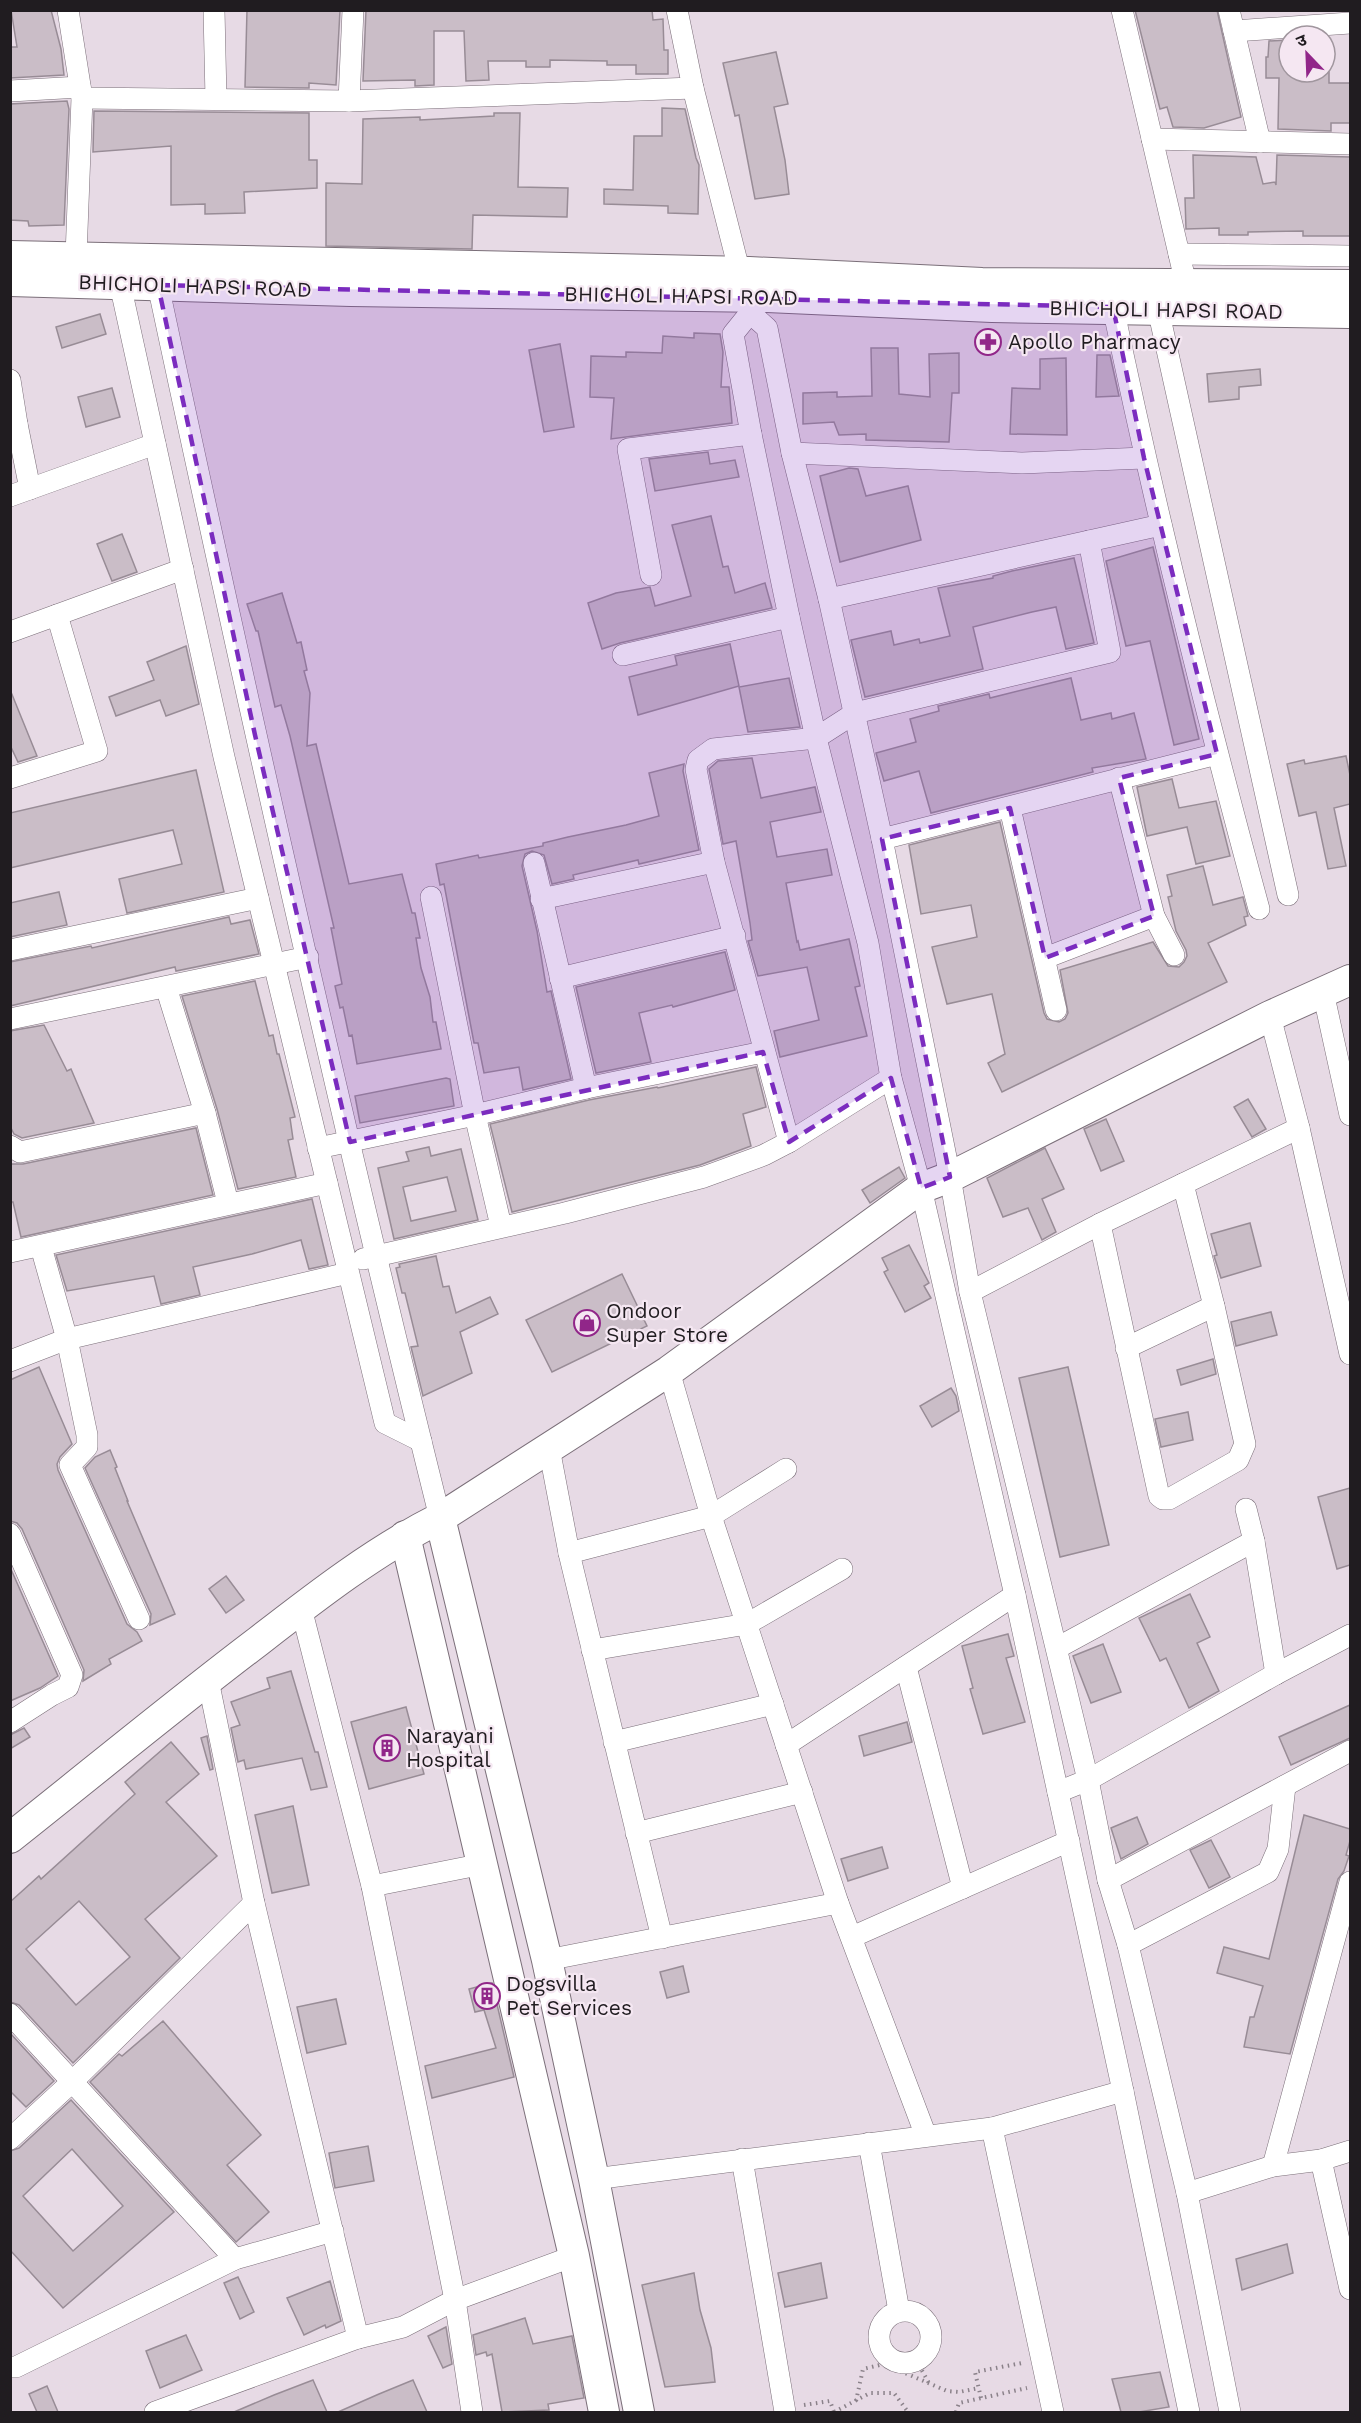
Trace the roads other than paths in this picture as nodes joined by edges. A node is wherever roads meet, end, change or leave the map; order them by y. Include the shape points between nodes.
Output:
1 (68, 10) edge
2 (214, 10) edge
3 (353, 10) edge
4 (677, 10) edge
5 (1122, 10) edge
6 (1229, 10) edge
7 (1350, 23) edge
8 (1234, 32) junction
9 (693, 88) junction
10 (10, 91) edge
11 (81, 92) junction
12 (216, 99) junction
13 (349, 101) junction
14 (1152, 139) junction
15 (1260, 142) junction
16 (1350, 144) edge
17 (1179, 254) junction
18 (1350, 255) edge
19 (10, 256) edge
20 (76, 257) junction
21 (10, 281) edge
22 (120, 284) junction
23 (1186, 284) junction
24 (158, 285) junction
25 (1350, 285) edge
26 (745, 294) junction
27 (1113, 308) junction
28 (1158, 309) junction
29 (1350, 313) edge
30 (10, 380) edge
31 (14, 425) edge
32 (751, 434) junction
33 (155, 444) junction
34 (792, 453) junction
35 (1144, 458) junction
36 (20, 493) edge
37 (1161, 525) junction
38 (1089, 541) junction
39 (183, 569) junction
40 (651, 574) dead end
41 (830, 599) junction
42 (57, 615) junction
43 (789, 617) junction
44 (10, 632) edge
45 (623, 655) dead end
46 (855, 713) junction
47 (816, 738) junction
48 (1217, 754) junction
49 (10, 778) edge
50 (1119, 778) junction
51 (1010, 808) junction
52 (882, 839) junction
53 (714, 862) junction
54 (534, 863) dead end
55 (1288, 895) dead end
56 (430, 897) dead end
57 (258, 898) junction
58 (541, 899) junction
59 (1259, 909) dead end
60 (1154, 916) junction
61 (735, 936) junction
62 (10, 950) edge
63 (1174, 955) dead end
64 (308, 957) junction
65 (1045, 958) junction
66 (274, 964) junction
67 (560, 978) junction
68 (1350, 980) edge
69 (166, 987) junction
70 (1323, 992) junction
71 (1056, 1010) dead end
72 (1270, 1016) junction
73 (10, 1019) edge
74 (763, 1052) junction
75 (891, 1078) junction
76 (586, 1088) junction
77 (205, 1113) junction
78 (475, 1115) junction
79 (1350, 1115) edge
80 (1299, 1128) junction
81 (350, 1142) junction
82 (789, 1142) junction
83 (10, 1146) edge
84 (318, 1148) junction
85 (950, 1177) junction
86 (327, 1183) junction
87 (1183, 1184) junction
88 (921, 1188) junction
89 (228, 1203) junction
90 (1100, 1224) junction
91 (501, 1226) junction
92 (41, 1247) junction
93 (10, 1252) edge
94 (375, 1256) junction
95 (347, 1267) junction
96 (970, 1292) junction
97 (1214, 1306) junction
98 (67, 1340) junction
99 (1126, 1348) junction
100 (1350, 1354) edge
101 (10, 1361) edge
102 (669, 1371) junction
103 (421, 1441) junction
104 (549, 1448) junction
105 (786, 1469) dead end
106 (1246, 1509) dead end
107 (711, 1516) junction
108 (440, 1518) junction
109 (10, 1534) edge
110 (405, 1536) junction
111 (1254, 1540) junction
112 (569, 1553) junction
113 (842, 1569) dead end
114 (1015, 1595) junction
115 (301, 1608) junction
116 (139, 1619) dead end
117 (747, 1624) junction
118 (1350, 1635) edge
119 (1057, 1648) junction
120 (592, 1650) junction
121 (906, 1667) junction
122 (1276, 1674) junction
123 (208, 1680) junction
124 (773, 1704) junction
125 (10, 1722) edge
126 (614, 1742) junction
127 (786, 1744) junction
128 (1350, 1751) edge
129 (1088, 1780) junction
130 (1285, 1786) junction
131 (802, 1792) junction
132 (1058, 1792) junction
133 (636, 1833) junction
134 (10, 1838) edge
135 (1069, 1841) junction
136 (483, 1864) junction
137 (1108, 1880) junction
138 (1350, 1882) edge
139 (372, 1886) junction
140 (963, 1888) junction
141 (254, 1903) junction
142 (838, 1903) junction
143 (852, 1937) junction
144 (662, 1938) junction
145 (1128, 1945) junction
146 (548, 1960) junction
147 (10, 2014) edge
148 (73, 2081) junction
149 (1124, 2091) junction
150 (992, 2128) junction
151 (926, 2136) junction
152 (10, 2139) edge
153 (869, 2143) junction
154 (1350, 2151) edge
155 (742, 2158) junction
156 (1322, 2160) junction
157 (1273, 2166) junction
158 (594, 2179) junction
159 (1186, 2193) junction
160 (333, 2231) junction
161 (574, 2256) junction
162 (235, 2259) junction
163 (1350, 2289) edge
164 (455, 2300) junction
165 (899, 2311) junction
166 (358, 2338) junction
167 (10, 2367) edge
168 (785, 2410) edge
169 (155, 2412) edge
170 (472, 2412) edge
171 (604, 2412) edge
172 (639, 2412) edge
173 (1053, 2412) edge
174 (1189, 2412) edge
175 (1230, 2412) edge

1 - 11 street
2 - 12 street
3 - 13 street
4 - 9 street
5 - 14 street
6 - 8 street
7 - 8 street
8 - 15 street
9 - 13 street
9 - 26 street
10 - 11 street
11 - 12 street
11 - 20 street
12 - 13 street
14 - 15 street
14 - 17 street
15 - 16 street
17 - 18 street
17 - 23 street
19 - 20 street
20 - 26 street
21 - 22 street, BHICHOLI HAPSI ROAD
22 - 24 street, BHICHOLI HAPSI ROAD
22 - 33 street
23 - 25 street
23 - 26 street via 982,283
24 - 26 street, BHICHOLI HAPSI ROAD
24 - 64 street via 255,735
26 - 27 street, BHICHOLI HAPSI ROAD via 992,307
26 - 32 street via 733,334
26 - 34 street via 766,328
27 - 28 street, BHICHOLI HAPSI ROAD
27 - 35 street
28 - 29 street, BHICHOLI HAPSI ROAD
28 - 55 street
30 - 31 street
31 - 36 street
32 - 40 street via 628,449
32 - 43 street
33 - 36 street
33 - 39 street
34 - 35 street via 1022,463
34 - 41 street
35 - 37 street
37 - 38 street
37 - 48 street
38 - 41 street
38 - 46 street via 1110,652
39 - 42 street
39 - 57 street
41 - 46 street
42 - 44 street
42 - 49 street via 98,751
43 - 45 street
43 - 47 street
46 - 47 street
46 - 52 street
47 - 53 street via 713,749 698,760 696,769
47 - 75 street via 868,943
48 - 50 street
48 - 59 street
50 - 51 street
50 - 60 street
51 - 52 street
51 - 65 street
52 - 85 street
53 - 58 street
53 - 61 street
54 - 58 street
56 - 78 street
57 - 62 street
57 - 66 street
58 - 67 street
60 - 63 street
60 - 65 street
61 - 67 street
61 - 74 street
64 - 66 street
64 - 81 street
65 - 71 street
66 - 69 street
66 - 84 street
67 - 76 street
68 - 70 street
69 - 73 street
69 - 77 street
70 - 72 street
70 - 79 street
72 - 80 street
72 - 85 street
74 - 76 street
74 - 82 street
75 - 82 street
75 - 88 street
76 - 78 street
77 - 83 street via 20,1152
77 - 89 street
78 - 81 street
78 - 91 street
80 - 87 street
80 - 100 street
81 - 84 street
81 - 94 street
82 - 91 street via 704,1178
84 - 86 street
85 - 88 street
85 - 96 street
86 - 89 street
86 - 95 street
87 - 90 street
87 - 97 street
88 - 102 street
88 - 114 street
89 - 92 street
90 - 96 street
90 - 99 street
91 - 94 street
92 - 93 street
92 - 98 street
94 - 95 street
94 - 103 street
95 - 98 street
95 - 103 street via 385,1423
96 - 119 street
97 - 99 street
97 - 99 street via 1245,1444 1238,1460 1169,1499 1159,1496
98 - 101 street
98 - 116 street via 87,1435 87,1447 70,1465
102 - 104 street
102 - 107 street
103 - 108 street
104 - 108 street
104 - 112 street
105 - 107 street
106 - 111 street
107 - 112 street
107 - 117 street
108 - 110 street
108 - 146 street
109 - 125 street via 72,1675 68,1687
110 - 115 street
110 - 136 street
111 - 119 street
111 - 122 street
112 - 120 street
113 - 117 street
114 - 121 street
114 - 132 street
115 - 123 street
115 - 139 street
117 - 120 street
117 - 124 street
118 - 122 street
119 - 129 street
120 - 126 street
121 - 127 street
121 - 140 street
122 - 129 street
123 - 134 street
123 - 141 street
124 - 126 street
124 - 127 street
126 - 133 street
127 - 131 street
128 - 130 street
129 - 132 street
129 - 137 street
130 - 137 street
130 - 145 street via 1278,1849 1268,1872
131 - 133 street
131 - 142 street
132 - 135 street
133 - 144 street
135 - 140 street
135 - 149 street
136 - 139 street
136 - 161 street
137 - 145 street
138 - 157 street
139 - 164 street
140 - 143 street
141 - 148 street
141 - 160 street
142 - 143 street
142 - 144 street
143 - 151 street
144 - 146 street
145 - 159 street
146 - 158 street
147 - 148 street
148 - 152 street
148 - 162 street
149 - 150 street
149 - 174 street
150 - 151 street
150 - 173 street
151 - 153 street
153 - 155 street
153 - 165 street
154 - 156 street
155 - 158 street
155 - 168 street
156 - 157 street
156 - 163 street
157 - 159 street
158 - 172 street
159 - 175 street
160 - 162 street
160 - 166 street
161 - 164 street
161 - 171 street
162 - 167 street
164 - 166 street via 403,2327
164 - 170 street
165 - 165 street via 884,2320 879,2329 880,2346 892,2360 901,2363 916,2360 930,2344 929,2326 917,2313
166 - 169 street

